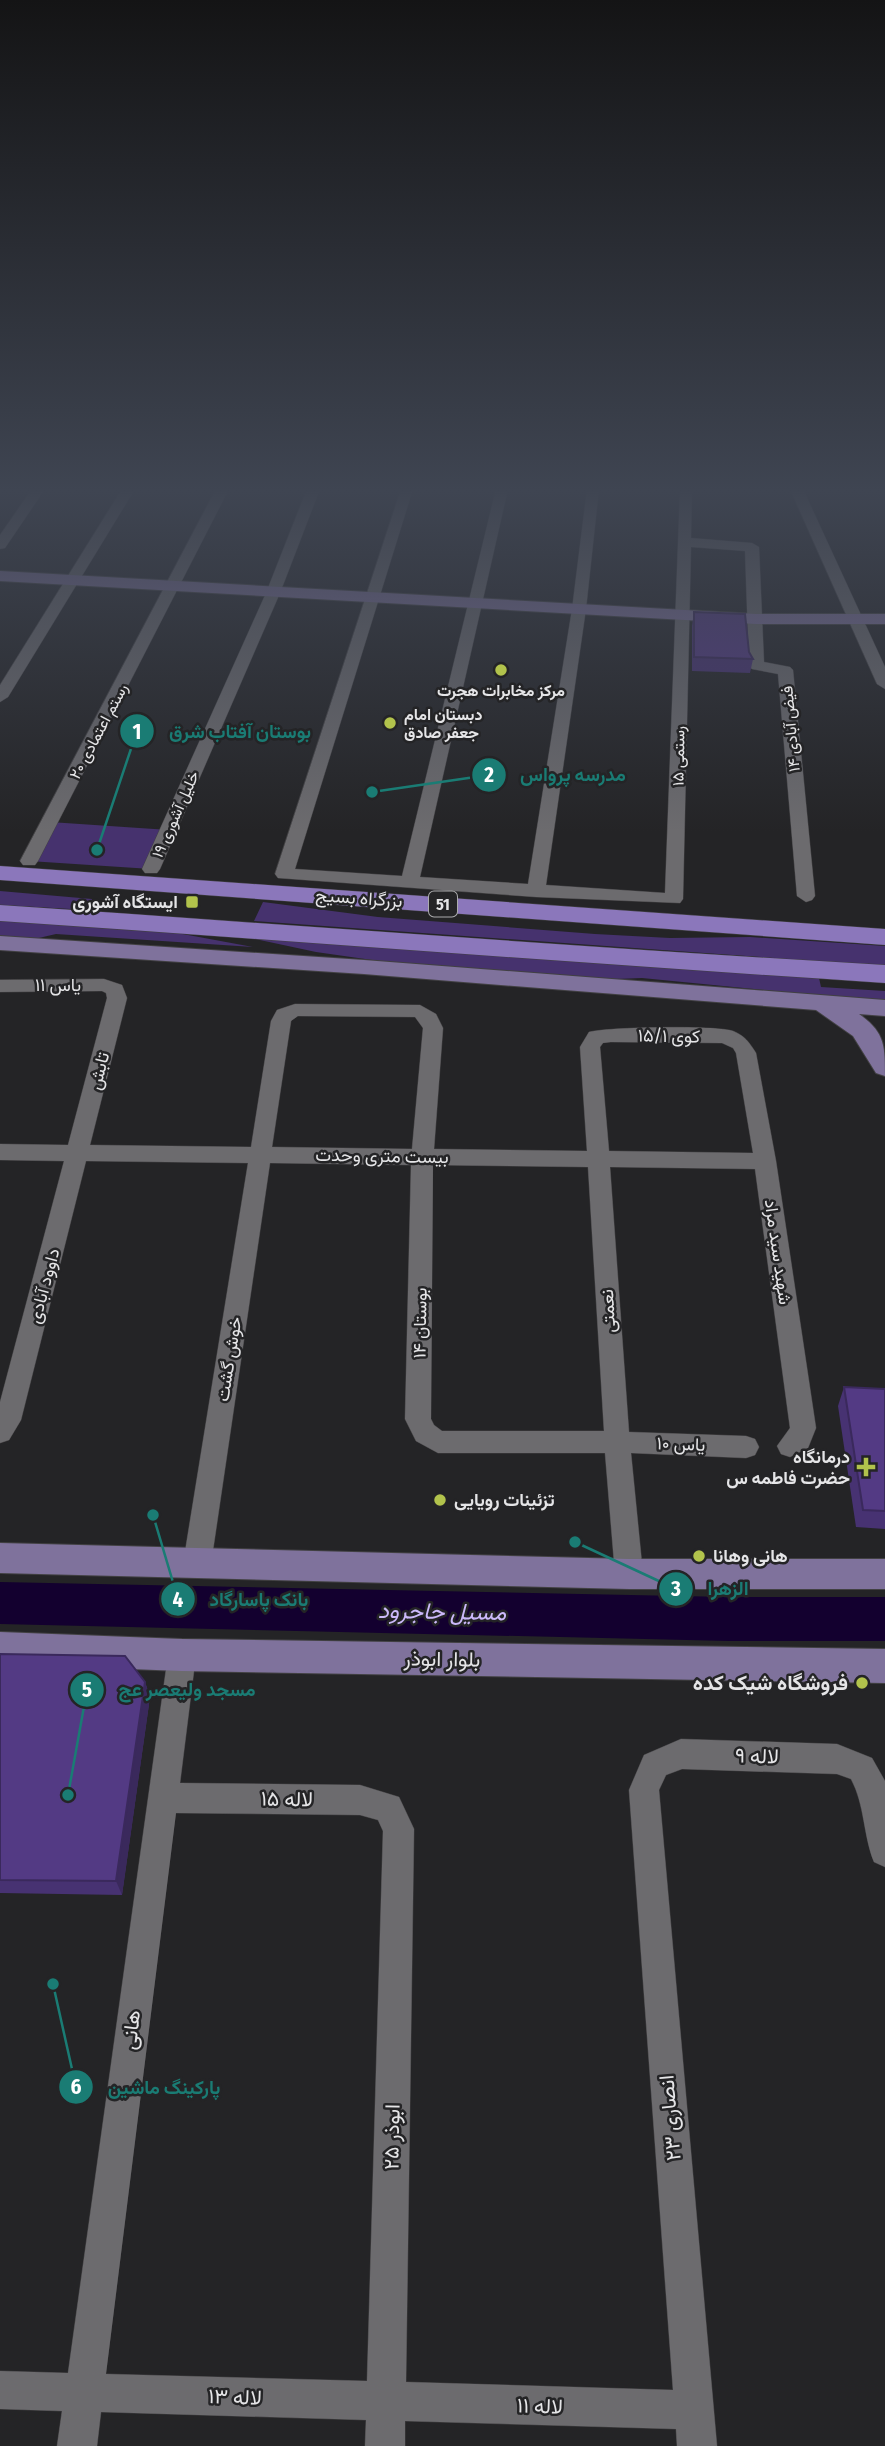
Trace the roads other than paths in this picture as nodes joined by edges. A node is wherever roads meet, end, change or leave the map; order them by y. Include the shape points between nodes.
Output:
1 (60, 603) edge
2 (165, 603) edge
3 (269, 603) edge
4 (371, 603) edge
5 (476, 603) edge
6 (479, 603) edge
7 (580, 603) edge
8 (682, 603) edge
9 (755, 603) edge
10 (848, 603) edge
11 (579, 609) junction
12 (682, 614) junction
13 (756, 619) junction
14 (885, 619) edge
15 (856, 620) junction
16 (885, 684) edge
17 (0, 697) edge
18 (29, 861) dead end
19 (151, 869) dead end
20 (0, 873) edge
21 (411, 877) junction
22 (537, 886) junction
23 (806, 896) dead end
24 (674, 899) joint
25 (0, 913) edge
26 (109, 920) junction
27 (885, 937) edge
28 (0, 943) edge
29 (363, 967) junction
30 (885, 974) edge
31 (0, 986) edge
32 (115, 989) joint
33 (814, 1002) junction
34 (885, 1008) edge
35 (429, 1019) joint
36 (885, 1035) edge
37 (590, 1047) joint
38 (885, 1052) edge
39 (746, 1053) joint
40 (885, 1067) edge
41 (0, 1152) edge
42 (79, 1152) junction
43 (261, 1155) junction
44 (422, 1157) junction
45 (599, 1159) junction
46 (765, 1161) junction
47 (4, 1426) edge
48 (615, 1442) junction
49 (790, 1446) dead end
50 (746, 1447) dead end
51 (0, 1558) edge
52 (197, 1564) junction
53 (629, 1574) junction
54 (885, 1574) edge
55 (0, 1648) edge
56 (182, 1655) junction
57 (885, 1666) edge
58 (644, 1790) joint
59 (162, 1798) junction
60 (399, 1829) joint
61 (885, 1851) edge
62 (0, 2390) edge
63 (84, 2392) junction
64 (386, 2401) junction
65 (696, 2428) edge
66 (77, 2446) edge
67 (385, 2446) edge

1 - 17 street
2 - 18 street, رستم اعتمادی ۲۰
3 - 19 street, خلیل آشوری ۱۹
4 - 21 street via 286,868
5 - 21 street
6 - 11 main road
7 - 11 street
8 - 12 street
9 - 13 street, فیض آبادی ۱۴
10 - 15 street
11 - 12 main road
11 - 22 street
12 - 13 main road
12 - 24 street, رستمی ۱۵
13 - 15 main road
13 - 23 street, فیض آبادی ۱۴ via 757,666 785,670
14 - 15 main road
15 - 16 street
20 - 27 highway, بزرگراه بسیج / 51
21 - 22 street
22 - 24 street
25 - 26 highway, 51
26 - 29 main road
26 - 30 highway, 51
28 - 29 main road
29 - 33 main road
31 - 32 street, یاس ۱۱ via 104,985
32 - 42 street, تابش via 117,998
33 - 34 main road
33 - 40 main road via 862,1028
35 - 43 street, خوش گشت via 420,1011 295,1010 284,1015
35 - 44 street, بوستان ۱۴ via 433,1028
36 - 38 main road
37 - 39 street, کوی ۱۵/۱ via 596,1037 611,1035 725,1036 740,1043
37 - 45 street, نعمتی
39 - 46 street, شهید سید مراد
41 - 42 street, بیست متری وحدت
42 - 43 street, بیست متری وحدت
42 - 47 street, داوود آبادی
43 - 44 street, بیست متری وحدت
43 - 52 street, خوش گشت
44 - 45 street, بیست متری وحدت
44 - 48 street, بوستان ۱۴ via 418,1419 425,1433 438,1442
45 - 46 street, بیست متری وحدت
45 - 48 street, نعمتی
46 - 49 street, شهید سید مراد via 803,1428 799,1440
48 - 50 street, یاس ۱۰
48 - 53 street, نعمتی
51 - 52 main road
52 - 53 main road
53 - 54 main road
55 - 56 main road, بلوار ابوذر
56 - 57 main road, بلوار ابوذر
56 - 59 street, هانی
58 - 61 street, لاله ۹ via 655,1765 681,1754 837,1759 861,1768 874,1791
58 - 65 street, انصاری ۲۳
59 - 60 street, لاله ۱۵ via 360,1800 388,1808
59 - 63 street, هانی
60 - 64 street, ابوذر ۲۵
62 - 63 street, لاله ۱۳
63 - 64 street, لاله ۱۳
63 - 66 street, هانی
64 - 65 street, لاله ۱۱
64 - 67 street, ابوذر ۲۵

